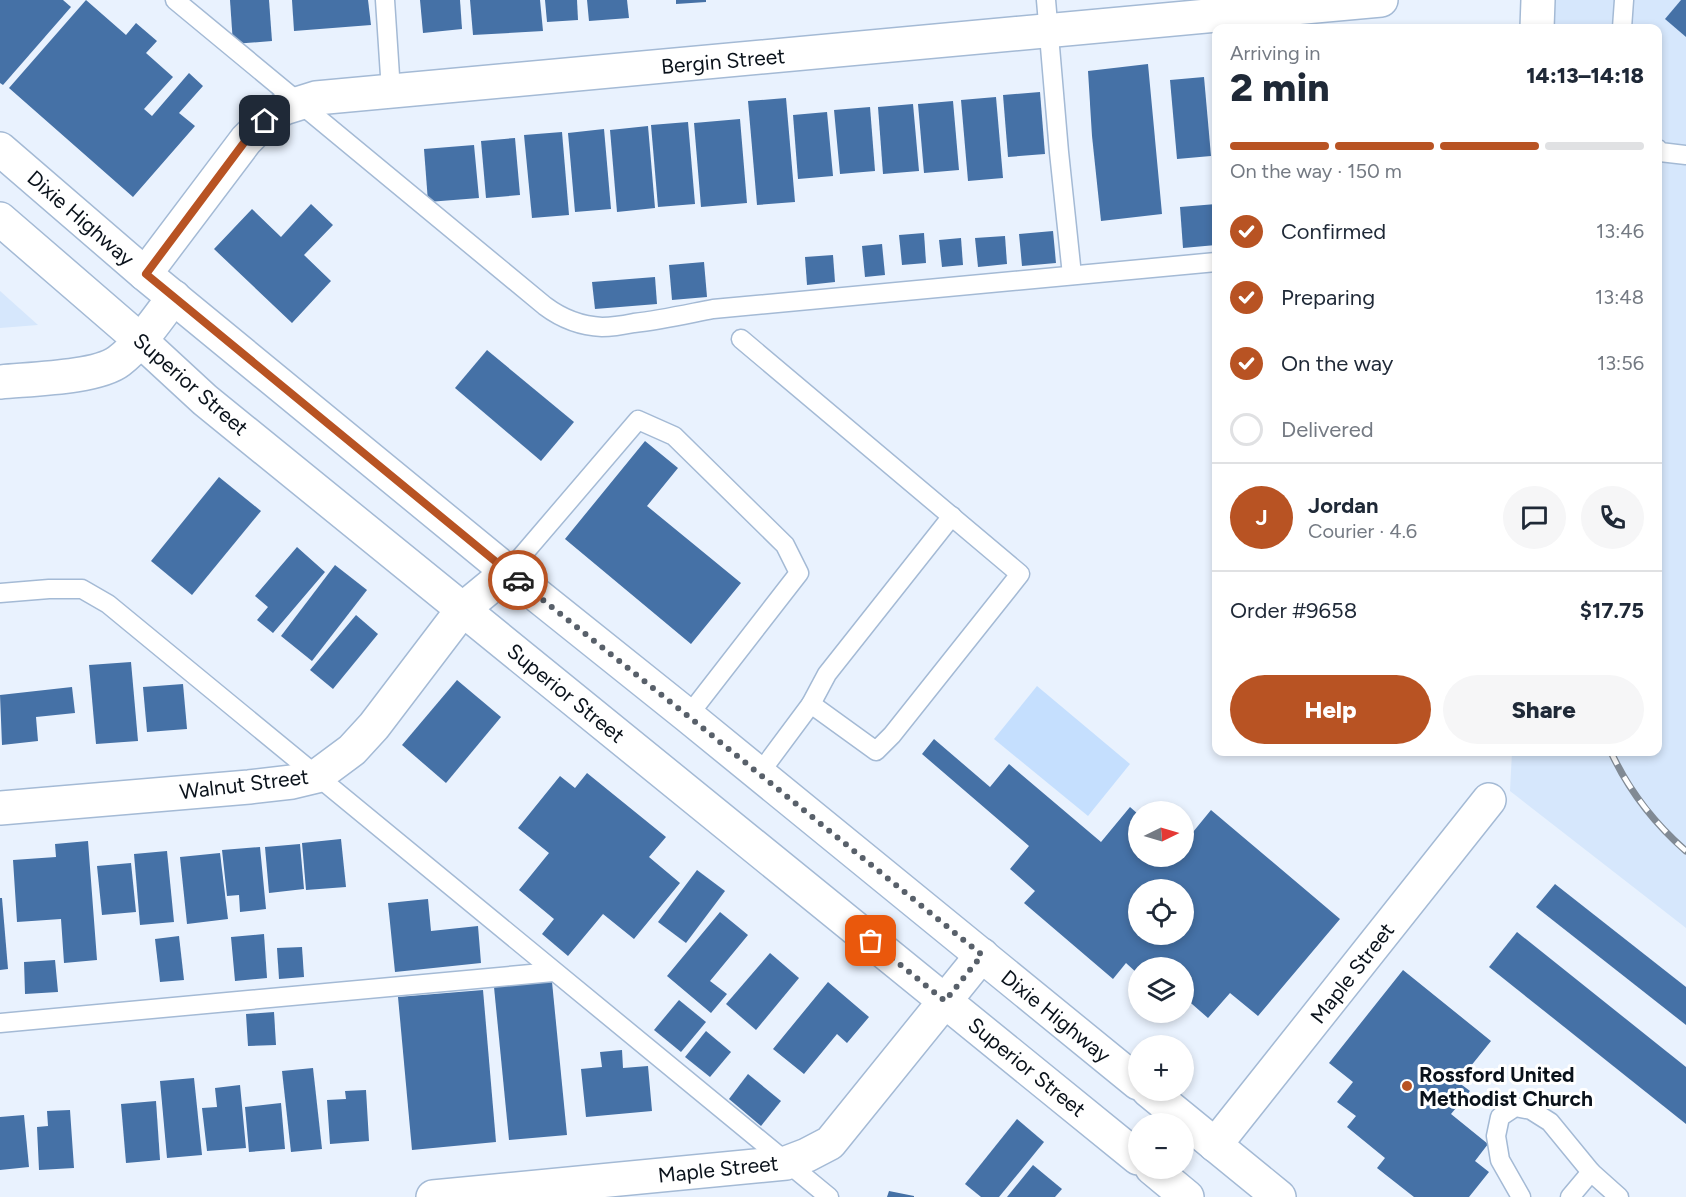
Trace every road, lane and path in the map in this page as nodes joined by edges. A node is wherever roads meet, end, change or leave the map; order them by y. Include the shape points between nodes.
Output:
1 (175, 0) edge
2 (385, 0) edge
3 (1381, 0) edge
4 (1538, 0) edge
5 (1624, 0) edge
6 (1047, 16) edge
7 (1537, 24) edge
8 (1622, 24) edge
9 (391, 91) junction
10 (299, 103) junction
11 (0, 149) edge
12 (1662, 152) edge
13 (1686, 155) edge
14 (0, 219) edge
15 (1212, 262) edge
16 (146, 274) junction
17 (1072, 275) junction
18 (174, 297) junction
19 (741, 339) dead end
20 (140, 340) junction
21 (0, 382) edge
22 (952, 516) junction
23 (508, 572) junction
24 (0, 593) edge
25 (463, 609) junction
26 (811, 704) junction
27 (688, 716) junction
28 (759, 774) junction
29 (317, 776) junction
30 (1489, 800) dead end
31 (0, 808) edge
32 (982, 955) junction
33 (553, 972) junction
34 (945, 1001) junction
35 (0, 1023) edge
36 (1128, 1075) edge
37 (1161, 1101) edge
38 (1215, 1145) junction
39 (1128, 1150) edge
40 (786, 1163) junction
41 (1591, 1172) junction
42 (1165, 1179) edge
43 (433, 1197) edge
44 (829, 1197) edge
45 (1187, 1197) edge
46 (1279, 1197) edge
47 (1521, 1197) edge
48 (1570, 1197) edge
49 (1619, 1197) edge

1 - 10 lane
2 - 9 lane
3 - 6 street, Bergin Street
4 - 7 street
5 - 8 lane
6 - 9 street, Bergin Street
6 - 17 lane
9 - 10 street, Bergin Street
10 - 16 street, Bergin Street via 265,121 246,140
10 - 17 lane via 545,306 557,315 585,324 617,326 713,309
11 - 16 street, Dixie Highway
12 - 13 lane
14 - 20 street, Superior Street
15 - 17 lane
16 - 18 street, Dixie Highway
18 - 20 street
18 - 23 street, Dixie Highway
19 - 22 lane
20 - 21 street via 118,362 92,373
20 - 25 street, Superior Street via 205,400
22 - 26 lane via 827,674
22 - 26 lane via 1020,574 876,751
23 - 25 street, Walnut Street
23 - 27 street, Dixie Highway
23 - 27 lane via 638,420 674,436 785,545 799,573
24 - 29 lane via 82,589 108,604
25 - 29 street, Walnut Street via 374,726 352,750
25 - 34 street, Superior Street
26 - 28 lane
27 - 28 street, Dixie Highway
28 - 32 street, Dixie Highway
29 - 31 street, Walnut Street via 260,786
29 - 33 lane
30 - 38 street, Maple Street
32 - 34 street, Maple Street
32 - 36 street, Dixie Highway
33 - 35 lane
33 - 40 lane
34 - 39 street, Superior Street
34 - 40 street, Maple Street via 830,1143
37 - 38 street
38 - 46 street
40 - 43 street, Maple Street
40 - 44 lane
41 - 47 lane via 1550,1122 1531,1110 1515,1107 1500,1117 1496,1136 1500,1160
41 - 48 lane
41 - 49 lane
42 - 45 street

